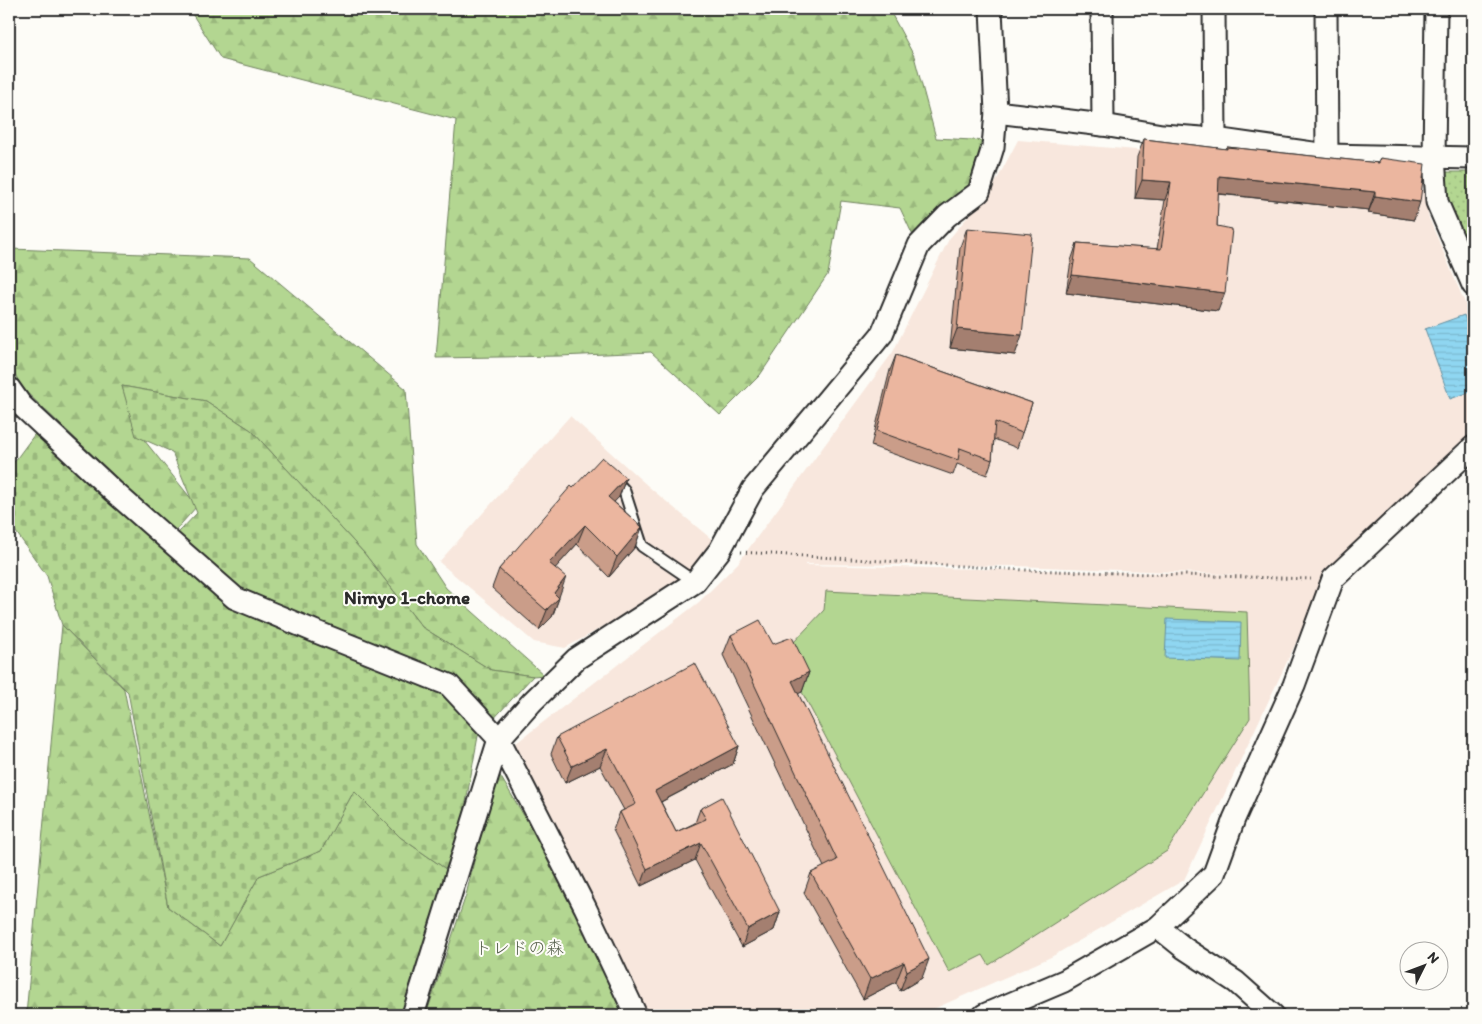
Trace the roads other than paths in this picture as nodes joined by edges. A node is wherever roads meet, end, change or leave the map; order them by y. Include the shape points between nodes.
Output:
1 (991, 9) edge
2 (1102, 9) edge
3 (1214, 9) edge
4 (1326, 9) edge
5 (1436, 9) edge
6 (996, 112) junction
7 (1103, 126) junction
8 (1215, 139) junction
9 (1327, 155) junction
10 (1434, 157) junction
11 (1473, 158) edge
12 (1473, 285) edge
13 (9, 388) edge
14 (1473, 447) edge
15 (604, 469) edge
16 (695, 582) junction
17 (499, 739) junction
18 (1158, 927) junction
19 (413, 1015) edge
20 (636, 1015) edge
21 (984, 1015) edge
22 (1273, 1015) edge

1 - 6 street
2 - 7 street
3 - 8 street
4 - 9 street
5 - 10 street
6 - 7 street
6 - 16 street via 993,147 979,192 947,216 919,245 882,334 753,489 720,550
7 - 8 street
8 - 9 street
9 - 10 street
10 - 11 street
10 - 12 street via 1437,202
13 - 17 street via 21,405 113,491 235,598 449,685
14 - 18 street via 1333,580 1294,685 1234,819 1214,874
15 - 16 lane via 624,490 642,546
16 - 17 street via 576,659
17 - 19 street
17 - 20 street
18 - 21 street via 1064,981
18 - 22 street via 1236,982

